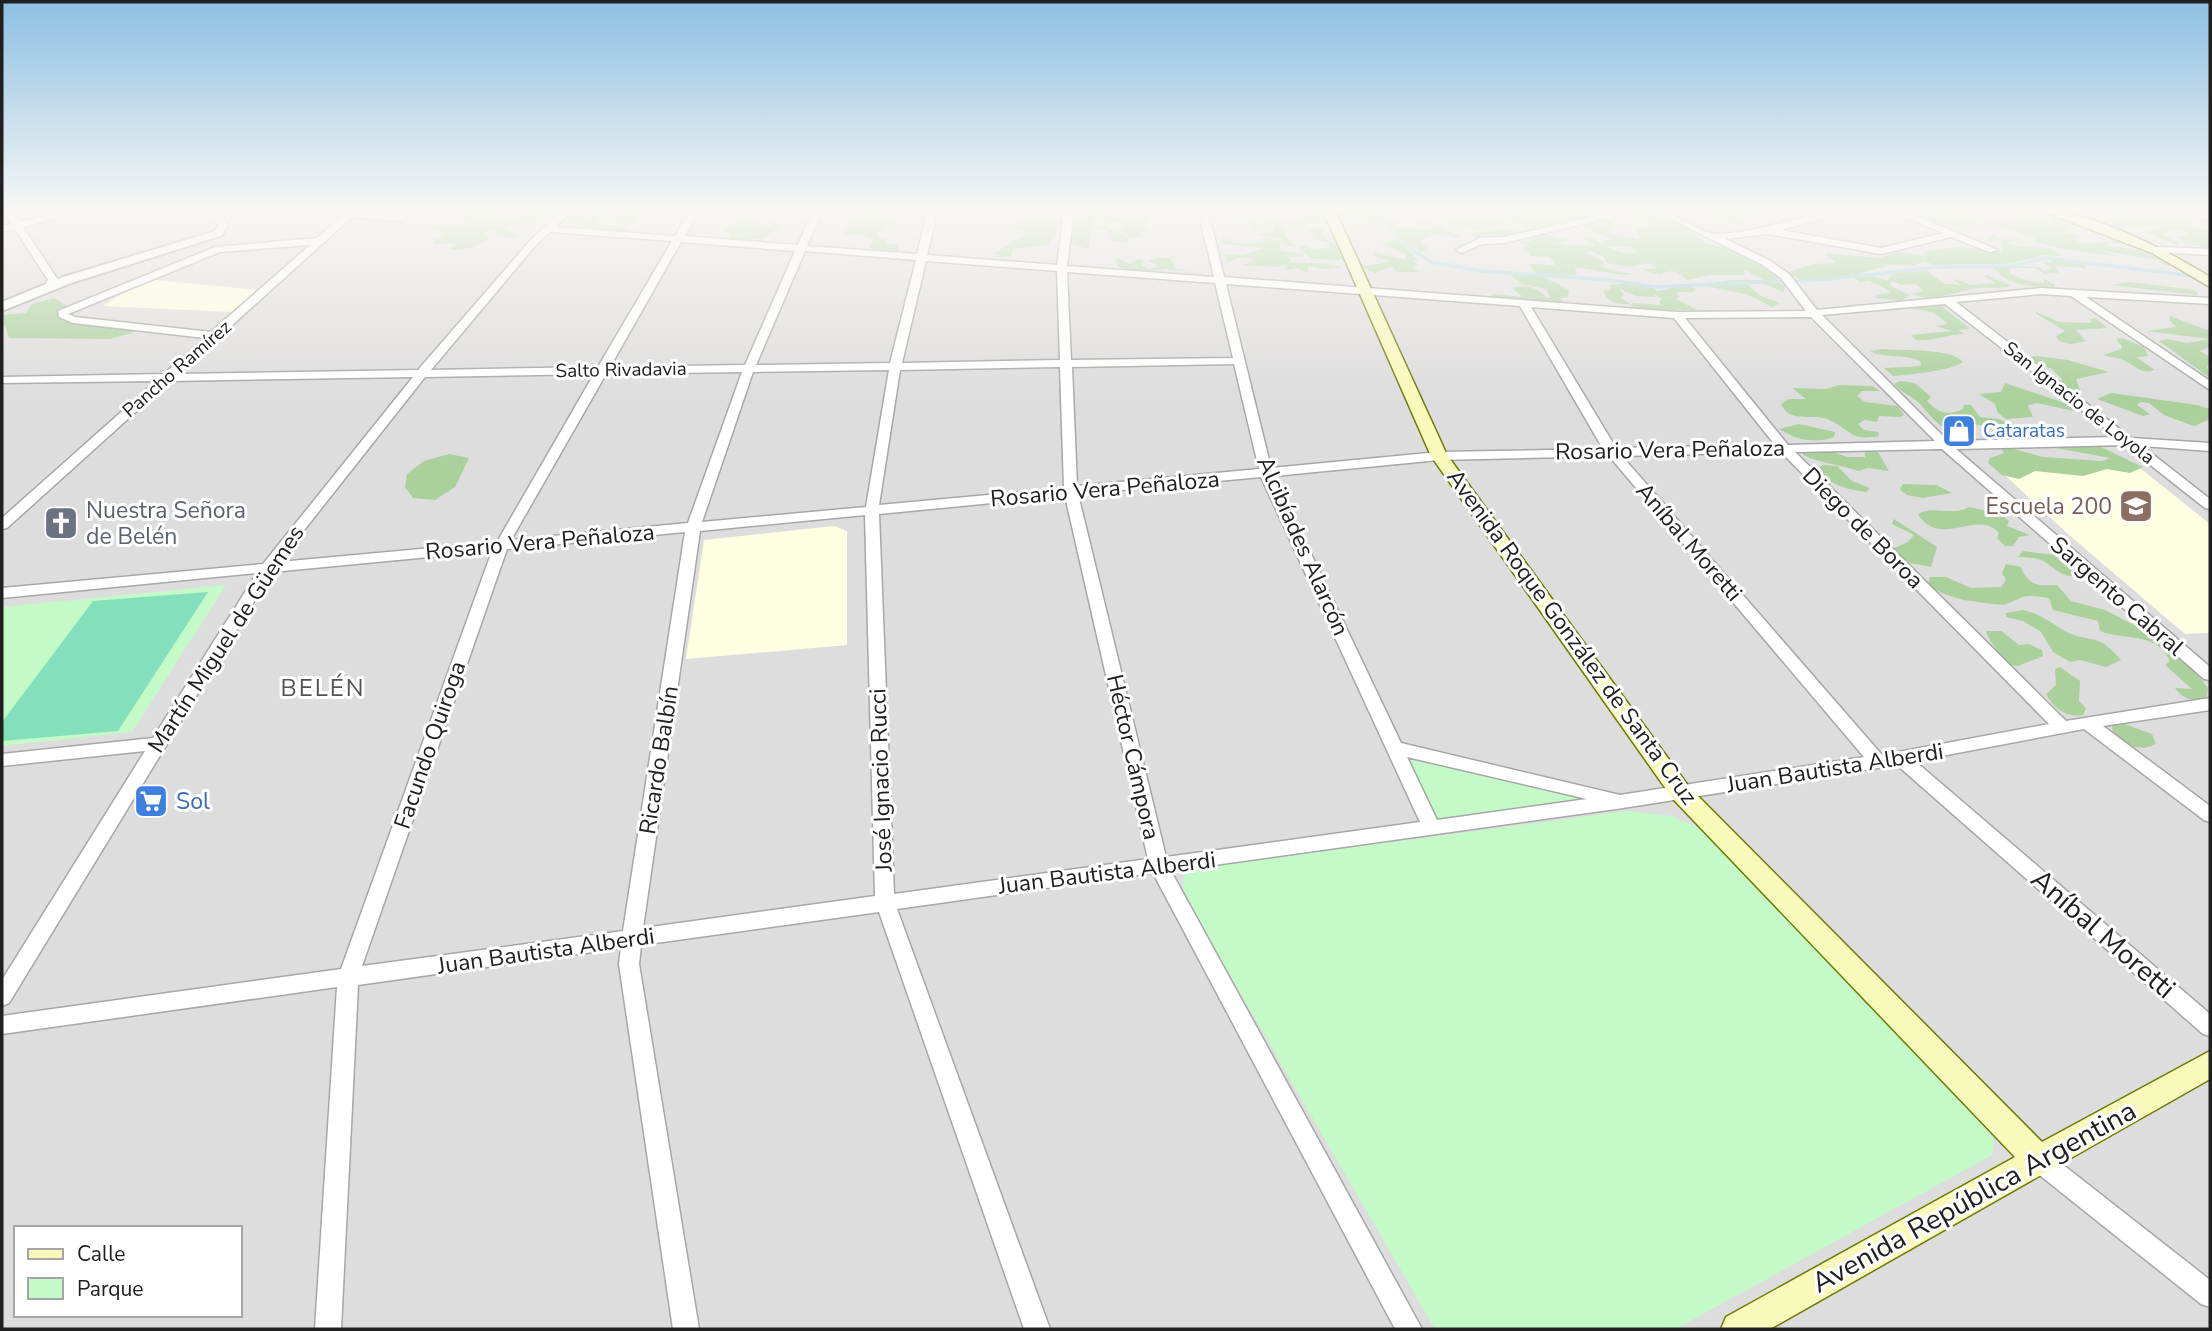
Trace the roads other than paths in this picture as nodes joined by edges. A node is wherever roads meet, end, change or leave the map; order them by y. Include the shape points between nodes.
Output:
1 (48, 272) edge
2 (97, 272) edge
3 (161, 272) edge
4 (286, 272) edge
5 (508, 272) edge
6 (657, 272) edge
7 (789, 272) edge
8 (917, 272) edge
9 (1062, 272) edge
10 (1117, 272) edge
11 (1219, 272) edge
12 (1359, 272) edge
13 (1778, 272) edge
14 (1221, 280) junction
15 (48, 288) junction
16 (1367, 289) junction
17 (2070, 290) junction
18 (2210, 301) edge
19 (1948, 302) junction
20 (1524, 304) junction
21 (2, 307) edge
22 (1813, 312) junction
23 (1677, 315) junction
24 (215, 336) junction
25 (1240, 361) junction
26 (1064, 364) junction
27 (895, 367) junction
28 (749, 368) junction
29 (601, 370) junction
30 (423, 372) junction
31 (169, 375) junction
32 (2, 380) edge
33 (2210, 386) edge
34 (2127, 441) junction
35 (1945, 444) junction
36 (2210, 447) edge
37 (1784, 448) junction
38 (1611, 452) junction
39 (1439, 456) junction
40 (1266, 473) junction
41 (1071, 492) junction
42 (2210, 505) edge
43 (872, 510) junction
44 (2, 525) edge
45 (694, 528) junction
46 (501, 546) junction
47 (268, 567) junction
48 (2, 593) edge
49 (2210, 675) edge
50 (2210, 704) edge
51 (2087, 723) junction
52 (2062, 727) junction
53 (156, 744) junction
54 (1395, 748) junction
55 (1900, 758) junction
56 (2, 760) edge
57 (1878, 762) junction
58 (1681, 793) junction
59 (1623, 802) junction
60 (2210, 815) edge
61 (1432, 828) junction
62 (1159, 867) junction
63 (885, 902) junction
64 (632, 939) junction
65 (348, 979) junction
66 (2, 997) edge
67 (2, 1025) edge
68 (2210, 1027) edge
69 (2210, 1064) edge
70 (2040, 1161) junction
71 (2210, 1295) edge
72 (328, 1329) edge
73 (686, 1329) edge
74 (1037, 1329) edge
75 (1409, 1329) edge
76 (1738, 1329) edge

1 - 15 street via 53,280
2 - 15 street
3 - 24 street via 63,315 73,320
4 - 24 street, Pancho Ramírez
5 - 30 street, Martín Miguel de Güemes
6 - 29 street, Facundo Quiroga
7 - 28 street, Ricardo Balbín
8 - 27 street, José Ignacio Rucci
9 - 26 street, Héctor Cámpora
10 - 14 street
11 - 14 street, Alcibíades Alarcón
12 - 16 main road, Avenida Roque González de Santa Cruz
13 - 22 street, Sargento Cabral
14 - 16 street
14 - 25 street, Alcibíades Alarcón
15 - 21 street
16 - 20 street
16 - 39 main road, Avenida Roque González de Santa Cruz
17 - 18 street
17 - 19 street
17 - 33 street
19 - 22 street
19 - 34 street, San Ignacio de Loyola
20 - 23 street
20 - 38 street, Aníbal Moretti
22 - 23 street
22 - 35 street, Sargento Cabral
23 - 37 street, Diego de Boroa
24 - 31 street, Pancho Ramírez
25 - 26 street, Salto Rivadavia
25 - 40 street, Alcibíades Alarcón
26 - 27 street, Salto Rivadavia
26 - 41 street, Héctor Cámpora
27 - 28 street, Salto Rivadavia
27 - 43 street, José Ignacio Rucci
28 - 29 street, Salto Rivadavia
28 - 45 street, Ricardo Balbín
29 - 30 street, Salto Rivadavia
29 - 46 street, Facundo Quiroga
30 - 31 street, Salto Rivadavia
30 - 47 street, Martín Miguel de Güemes
31 - 32 street, Salto Rivadavia
31 - 44 street, Pancho Ramírez
34 - 35 street, Rosario Vera Peñaloza
34 - 36 street, Rosario Vera Peñaloza
34 - 42 street, San Ignacio de Loyola
35 - 37 street, Rosario Vera Peñaloza
35 - 49 street, Sargento Cabral
37 - 38 street, Rosario Vera Peñaloza
37 - 52 street, Diego de Boroa
38 - 39 street, Rosario Vera Peñaloza
38 - 57 street, Aníbal Moretti
39 - 40 street, Rosario Vera Peñaloza
39 - 58 main road, Avenida Roque González de Santa Cruz
40 - 41 street, Rosario Vera Peñaloza
40 - 54 street, Alcibíades Alarcón
41 - 43 street, Rosario Vera Peñaloza
41 - 62 street, Héctor Cámpora
43 - 45 street, Rosario Vera Peñaloza
43 - 63 street, José Ignacio Rucci
45 - 46 street, Rosario Vera Peñaloza
45 - 64 street, Ricardo Balbín
46 - 47 street, Rosario Vera Peñaloza
46 - 65 street, Facundo Quiroga
47 - 48 street, Rosario Vera Peñaloza
47 - 53 street, Martín Miguel de Güemes
50 - 51 street, Juan Bautista Alberdi
51 - 52 street, Juan Bautista Alberdi
51 - 60 street
52 - 55 street, Juan Bautista Alberdi
53 - 56 street
53 - 66 street, Martín Miguel de Güemes
54 - 59 street
54 - 61 street, Alcibíades Alarcón
55 - 57 street, Juan Bautista Alberdi
55 - 68 street, Aníbal Moretti
57 - 58 street, Juan Bautista Alberdi
58 - 59 street, Juan Bautista Alberdi
58 - 70 main road, Avenida Roque González de Santa Cruz
59 - 61 street, Juan Bautista Alberdi
61 - 62 street, Juan Bautista Alberdi
62 - 63 street, Juan Bautista Alberdi
62 - 75 street, Héctor Cámpora
63 - 64 street, Juan Bautista Alberdi
63 - 74 street, José Ignacio Rucci
64 - 65 street, Juan Bautista Alberdi
64 - 73 street, Ricardo Balbín via 629,964
65 - 67 street, Juan Bautista Alberdi
65 - 72 street, Facundo Quiroga
69 - 70 main road, Avenida República Argentina
70 - 71 street
70 - 76 main road, Avenida República Argentina

